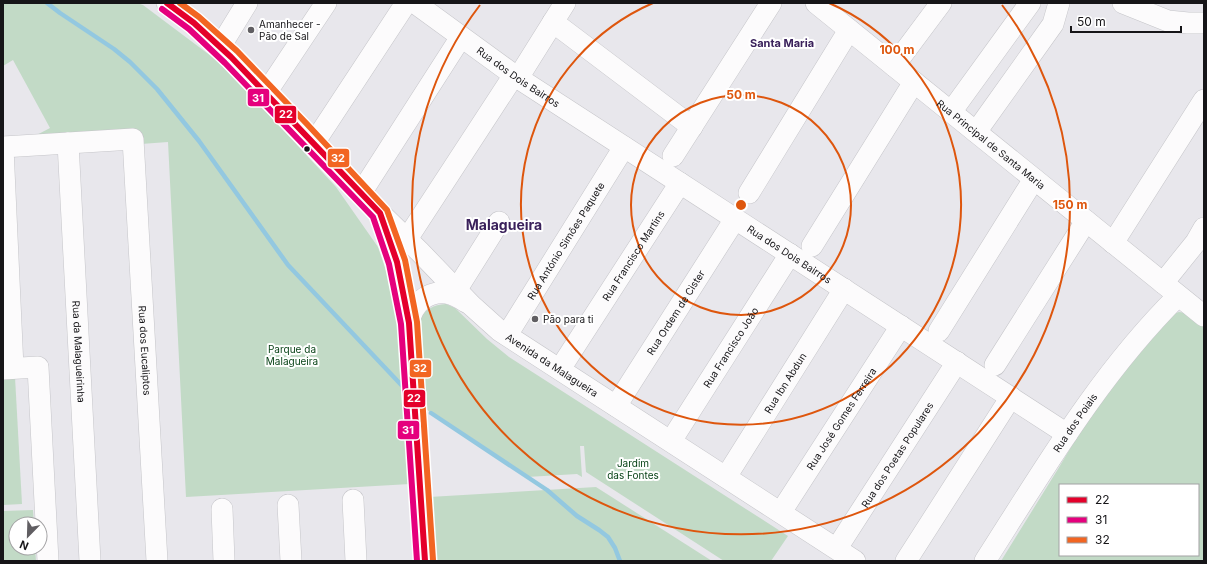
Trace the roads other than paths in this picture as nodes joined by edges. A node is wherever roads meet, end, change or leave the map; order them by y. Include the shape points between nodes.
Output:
1 (168, 3) edge
2 (247, 3) edge
3 (326, 3) edge
4 (406, 3) edge
5 (415, 3) edge
6 (565, 3) edge
7 (771, 3) edge
8 (816, 3) edge
9 (941, 3) edge
10 (1030, 3) edge
11 (1059, 3) edge
12 (1122, 3) edge
13 (553, 22) junction
14 (1204, 23) edge
15 (849, 30) junction
16 (461, 37) junction
17 (220, 47) junction
18 (894, 66) junction
19 (516, 76) junction
20 (914, 82) junction
21 (266, 93) junction
22 (1204, 100) edge
23 (951, 112) junction
24 (692, 127) junction
25 (976, 132) junction
26 (68, 143) junction
27 (314, 143) junction
28 (624, 147) junction
29 (3, 148) edge
30 (673, 156) dead end
31 (1034, 179) junction
32 (680, 183) junction
33 (362, 193) junction
34 (749, 193) dead end
35 (380, 213) junction
36 (736, 218) junction
37 (1086, 221) junction
38 (499, 222) dead end
39 (1204, 228) edge
40 (407, 239) junction
41 (1113, 243) junction
42 (812, 246) dead end
43 (790, 254) junction
44 (457, 289) junction
45 (844, 289) junction
46 (1170, 289) junction
47 (471, 305) junction
48 (1204, 316) edge
49 (409, 323) junction
50 (901, 326) junction
51 (939, 331) dead end
52 (507, 335) junction
53 (957, 362) junction
54 (994, 365) dead end
55 (8, 369) edge
56 (560, 370) junction
57 (1011, 397) junction
58 (616, 406) junction
59 (1067, 434) junction
60 (671, 441) junction
61 (726, 477) junction
62 (353, 500) dead end
63 (288, 505) dead end
64 (222, 509) dead end
65 (781, 512) junction
66 (837, 548) junction
67 (48, 561) edge
68 (90, 561) edge
69 (157, 561) edge
70 (224, 561) edge
71 (291, 561) edge
72 (356, 561) edge
73 (425, 561) edge
74 (855, 561) edge
75 (906, 561) edge
76 (985, 561) edge

1 - 17 street, Avenida da Malagueira
2 - 17 street
3 - 21 street
4 - 27 street
5 - 16 street, Rua dos Dois Bairros
6 - 13 street
7 - 24 street
8 - 15 street, Rua Principal de Santa Maria
9 - 18 street
10 - 23 street
11 - 25 street via 1053,24
12 - 14 street via 1168,20
13 - 19 street
13 - 24 street
15 - 18 street, Rua Principal de Santa Maria
15 - 34 street
16 - 19 street, Rua dos Dois Bairros
16 - 33 street
17 - 21 street, Avenida da Malagueira
18 - 20 street, Rua Principal de Santa Maria
19 - 28 street, Rua dos Dois Bairros
19 - 40 street
20 - 23 street, Rua Principal de Santa Maria
20 - 42 street
21 - 27 street, Avenida da Malagueira
22 - 41 street
23 - 25 street, Rua Principal de Santa Maria
24 - 30 street
25 - 31 street, Rua Principal de Santa Maria
26 - 29 street
26 - 68 street, Rua da Malagueirinha
26 - 69 street, Rua dos Eucaliptos via 133,139
27 - 33 street, Avenida da Malagueira
28 - 32 street, Rua dos Dois Bairros
28 - 52 street, Rua António Simões Paquete
29 - 55 street
31 - 37 street, Rua Principal de Santa Maria
31 - 51 street
32 - 36 street, Rua dos Dois Bairros
32 - 56 street, Rua Francisco Martins
33 - 35 street, Avenida da Malagueira
35 - 40 street, Avenida da Malagueira
35 - 49 street via 397,262
36 - 43 street, Rua dos Dois Bairros
36 - 58 street, Rua Ordem de Cister
37 - 41 street, Rua Principal de Santa Maria
37 - 54 street
38 - 44 street
39 - 46 street, Rua dos Poiais
40 - 44 street, Avenida da Malagueira
41 - 46 street, Rua Principal de Santa Maria
43 - 45 street, Rua dos Dois Bairros
43 - 60 street, Rua Francisco João
44 - 47 street, Avenida da Malagueira
45 - 50 street, Rua dos Dois Bairros
45 - 61 street, Rua Ibn Abdun
46 - 48 street, Rua Principal de Santa Maria
46 - 59 street, Rua dos Poiais via 1160,313 1091,398
47 - 49 street via 446,293 428,295 413,309
47 - 52 street, Avenida da Malagueira
49 - 73 street
50 - 53 street, Rua dos Dois Bairros
50 - 65 street, Rua José Gomes Ferreira
52 - 56 street, Avenida da Malagueira
53 - 57 street, Rua dos Dois Bairros
53 - 66 street, Rua dos Poetas Populares
55 - 67 street via 38,367
56 - 58 street, Avenida da Malagueira
57 - 59 street, Rua dos Dois Bairros
57 - 75 street
58 - 60 street, Avenida da Malagueira
59 - 76 street, Rua dos Poiais
60 - 61 street, Avenida da Malagueira
61 - 65 street, Avenida da Malagueira
62 - 72 street
63 - 71 street
64 - 70 street
65 - 66 street, Avenida da Malagueira
66 - 74 street, Avenida da Malagueira

